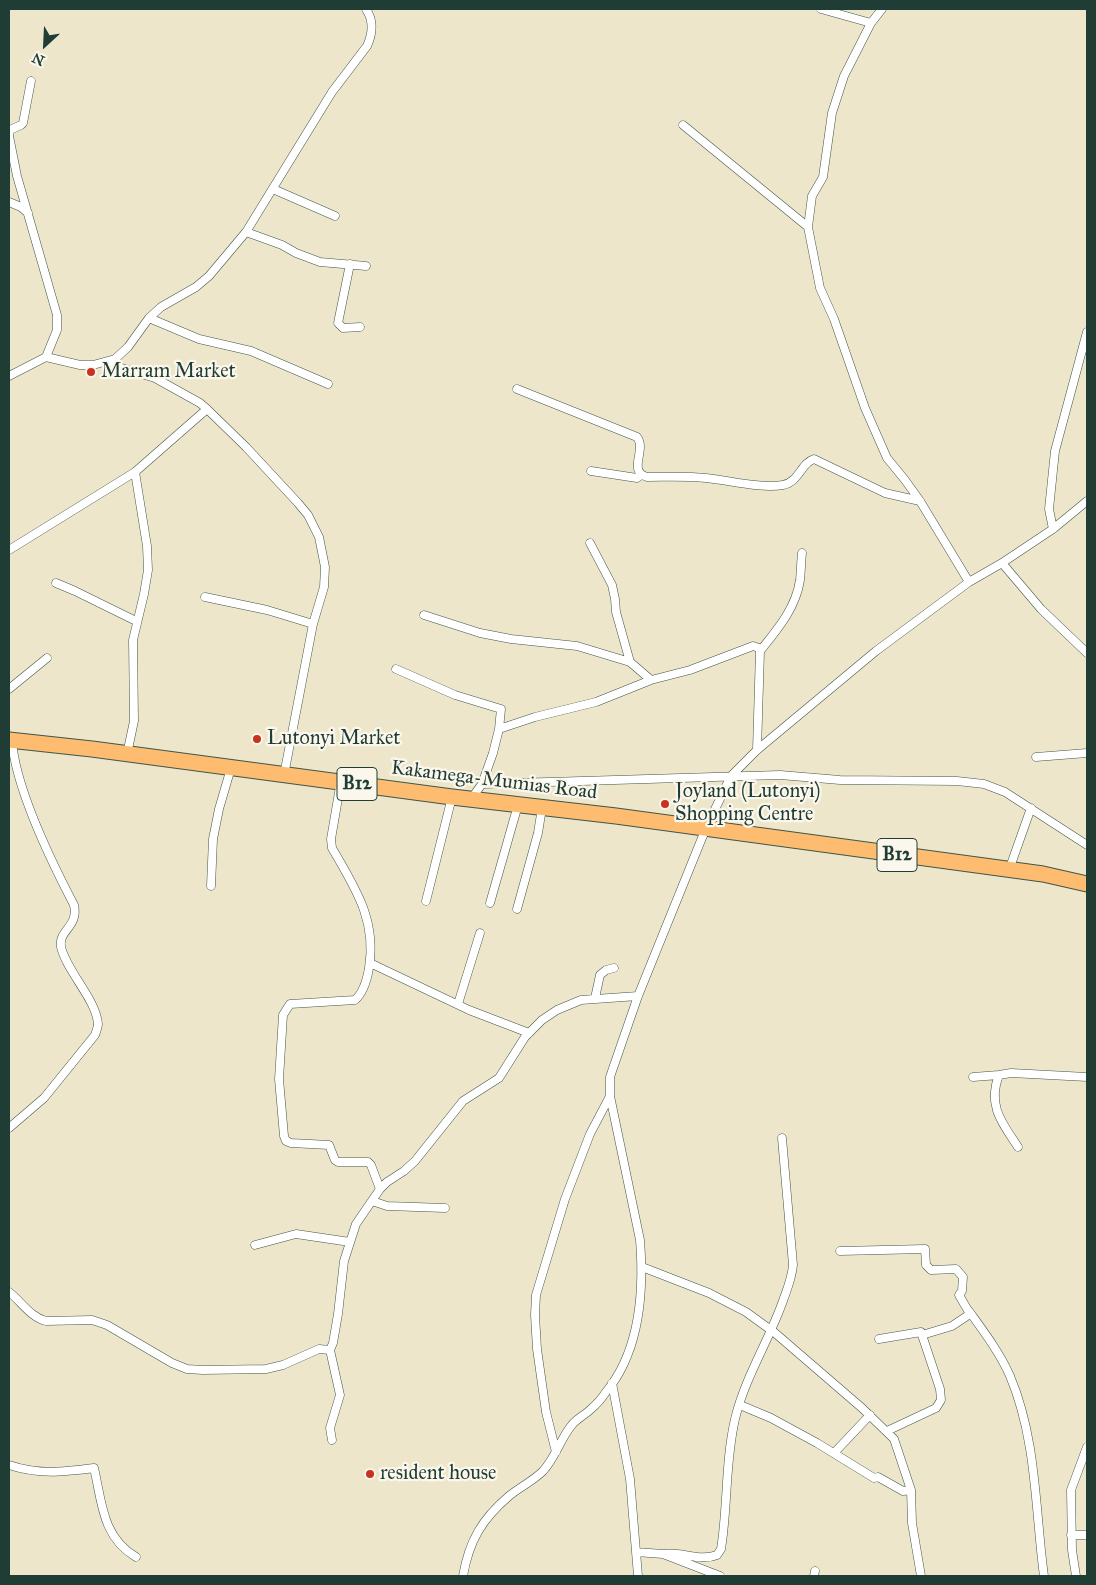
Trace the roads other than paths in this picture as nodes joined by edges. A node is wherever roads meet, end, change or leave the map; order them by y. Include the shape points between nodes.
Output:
1 (366, 9) edge
2 (821, 9) edge
3 (882, 9) edge
4 (871, 23) junction
5 (31, 80) dead end
6 (683, 125) dead end
7 (9, 135) edge
8 (273, 189) junction
9 (9, 202) edge
10 (28, 213) junction
11 (335, 216) dead end
12 (808, 227) junction
13 (246, 232) junction
14 (350, 264) junction
15 (366, 266) dead end
16 (149, 318) junction
17 (360, 327) dead end
18 (1087, 332) edge
19 (46, 357) junction
20 (105, 363) junction
21 (9, 376) edge
22 (328, 384) dead end
23 (517, 388) dead end
24 (207, 409) junction
25 (591, 471) dead end
26 (135, 472) junction
27 (641, 475) junction
28 (920, 501) junction
29 (1087, 501) edge
30 (1053, 529) junction
31 (590, 543) dead end
32 (9, 550) edge
33 (802, 553) dead end
34 (1002, 563) junction
35 (969, 582) junction
36 (56, 583) dead end
37 (205, 597) dead end
38 (424, 615) dead end
39 (136, 621) junction
40 (313, 624) junction
41 (760, 651) junction
42 (1087, 653) edge
43 (47, 658) dead end
44 (630, 662) junction
45 (396, 669) dead end
46 (651, 680) junction
47 (9, 688) edge
48 (499, 729) junction
49 (10, 740) edge
50 (757, 750) junction
51 (1087, 753) edge
52 (127, 754) junction
53 (1036, 757) dead end
54 (231, 768) junction
55 (284, 775) junction
56 (731, 776) junction
57 (340, 781) junction
58 (482, 784) junction
59 (452, 797) junction
60 (472, 799) junction
61 (518, 805) junction
62 (542, 808) junction
63 (1031, 808) junction
64 (706, 828) junction
65 (1087, 845) edge
66 (1008, 870) junction
67 (1087, 884) edge
68 (211, 886) dead end
69 (426, 901) dead end
70 (490, 903) dead end
71 (517, 909) dead end
72 (480, 932) dead end
73 (370, 963) junction
74 (614, 968) dead end
75 (638, 996) junction
76 (595, 998) junction
77 (458, 1004) junction
78 (528, 1033) junction
79 (999, 1075) junction
80 (1087, 1077) edge
81 (973, 1078) dead end
82 (610, 1096) junction
83 (9, 1128) edge
84 (782, 1138) dead end
85 (1018, 1147) dead end
86 (380, 1189) junction
87 (372, 1201) junction
88 (445, 1208) dead end
89 (350, 1242) junction
90 (255, 1245) dead end
91 (840, 1251) dead end
92 (642, 1267) junction
93 (9, 1292) edge
94 (969, 1312) junction
95 (772, 1330) junction
96 (922, 1335) junction
97 (879, 1339) dead end
98 (330, 1350) junction
99 (612, 1383) junction
100 (740, 1404) junction
101 (870, 1415) junction
102 (887, 1431) junction
103 (332, 1440) dead end
104 (1087, 1447) edge
105 (556, 1452) junction
106 (834, 1453) junction
107 (9, 1465) edge
108 (911, 1490) junction
109 (1071, 1535) junction
110 (1087, 1535) edge
111 (636, 1552) junction
112 (664, 1554) junction
113 (136, 1557) dead end
114 (463, 1576) edge
115 (638, 1576) edge
116 (720, 1576) edge
117 (921, 1576) edge
118 (1044, 1576) edge
119 (1076, 1576) edge

1 - 8 street via 372,27 367,46 332,92
2 - 4 street
3 - 4 street
4 - 12 street via 844,76 832,113 822,177 812,196
5 - 7 street via 23,122 10,130
6 - 12 street
7 - 10 street
8 - 11 street
8 - 13 street
9 - 10 street
10 - 19 street via 57,315 57,330
12 - 28 street via 820,288 865,408 887,458
13 - 14 street via 320,262
13 - 16 street via 209,276
14 - 15 street
14 - 17 street via 338,323 343,328
16 - 20 street via 122,354
16 - 22 street via 199,339 251,351
18 - 30 street via 1055,451 1049,509
19 - 20 street via 80,365
19 - 21 street
20 - 24 street via 155,378
23 - 27 street via 637,437 641,442 637,467
24 - 26 street
24 - 40 street via 298,503 320,537 325,567 324,587
25 - 27 street via 636,478
26 - 32 street
26 - 39 street via 148,570
27 - 28 street via 776,486 792,482 807,462 814,459 885,494
28 - 35 street
29 - 30 street
30 - 34 street
31 - 44 street via 612,585
33 - 41 street via 795,599
34 - 35 street
34 - 42 street via 1041,609
35 - 50 street via 876,651
36 - 39 street
37 - 40 street
38 - 44 street via 480,633 577,646
39 - 52 street via 132,650 134,721
40 - 55 street
41 - 46 street via 749,646 690,670
41 - 50 street
43 - 47 street
44 - 46 street
45 - 48 street via 455,695 501,709
46 - 48 street via 596,702 534,716
48 - 58 street
49 - 52 highway, Kakamega-Mumias Road / B12
49 - 83 street via 29,805 74,905 74,921 62,937 61,946 98,1024 95,1035 44,1098
50 - 56 street
51 - 53 street
52 - 54 highway, Kakamega-Mumias Road / B12
54 - 55 highway, Kakamega-Mumias Road / B12
54 - 68 street via 213,839
55 - 57 highway, Kakamega-Mumias Road / B12
56 - 58 street
56 - 63 street via 957,781 984,784
56 - 64 street
57 - 59 highway, Kakamega-Mumias Road / B12
57 - 73 street via 332,848 364,904 371,933
58 - 60 street
59 - 60 highway, Kakamega-Mumias Road / B12
59 - 69 street
60 - 61 highway, Kakamega-Mumias Road / B12
61 - 62 highway, Kakamega-Mumias Road / B12
61 - 70 street
62 - 64 highway, Kakamega-Mumias Road / B12
62 - 71 street
63 - 65 street
63 - 66 street
64 - 66 highway, B12
64 - 75 street
66 - 67 highway, B12
72 - 77 street
73 - 77 street
73 - 86 street via 365,986 356,1000 299,1003 287,1007 283,1015 279,1079 286,1141 327,1145 338,1162 368,1162
74 - 76 street via 600,975
75 - 76 street
75 - 82 street via 610,1077
76 - 78 street via 568,1004
77 - 78 street
78 - 86 street via 499,1078 463,1101 415,1162
79 - 80 street
79 - 81 street
79 - 85 street via 994,1087 994,1100 1000,1118
82 - 92 street via 640,1240
82 - 105 street via 590,1134 572,1180 536,1295 537,1349 546,1412
84 - 95 street via 793,1265
86 - 87 street
87 - 88 street via 387,1206
87 - 89 street via 356,1224
89 - 90 street via 296,1234
89 - 98 street via 344,1260
91 - 94 street via 925,1248 926,1265 931,1270 956,1270 963,1276 959,1295
92 - 95 street via 709,1293
92 - 99 street via 634,1334
93 - 98 street via 40,1320 99,1322 186,1369 266,1369 319,1349
94 - 96 street via 952,1326
94 - 118 street via 1010,1376 1022,1410 1036,1486
95 - 100 street
95 - 101 street
96 - 97 street via 921,1332
96 - 102 street via 941,1400 936,1408
98 - 103 street via 340,1395 330,1428
99 - 105 street via 593,1408 572,1425
99 - 111 street via 630,1479
100 - 106 street
100 - 112 street via 726,1486 721,1549 717,1555 706,1558
101 - 102 street
101 - 106 street
102 - 108 street via 897,1444
104 - 109 street via 1071,1490
105 - 114 street via 542,1472 489,1516 472,1541
106 - 108 street via 874,1478 878,1477 903,1491
107 - 113 street via 41,1472 94,1468 106,1524 128,1552
108 - 117 street via 912,1524
109 - 110 street
109 - 119 street
111 - 112 street
111 - 115 street
112 - 116 street

